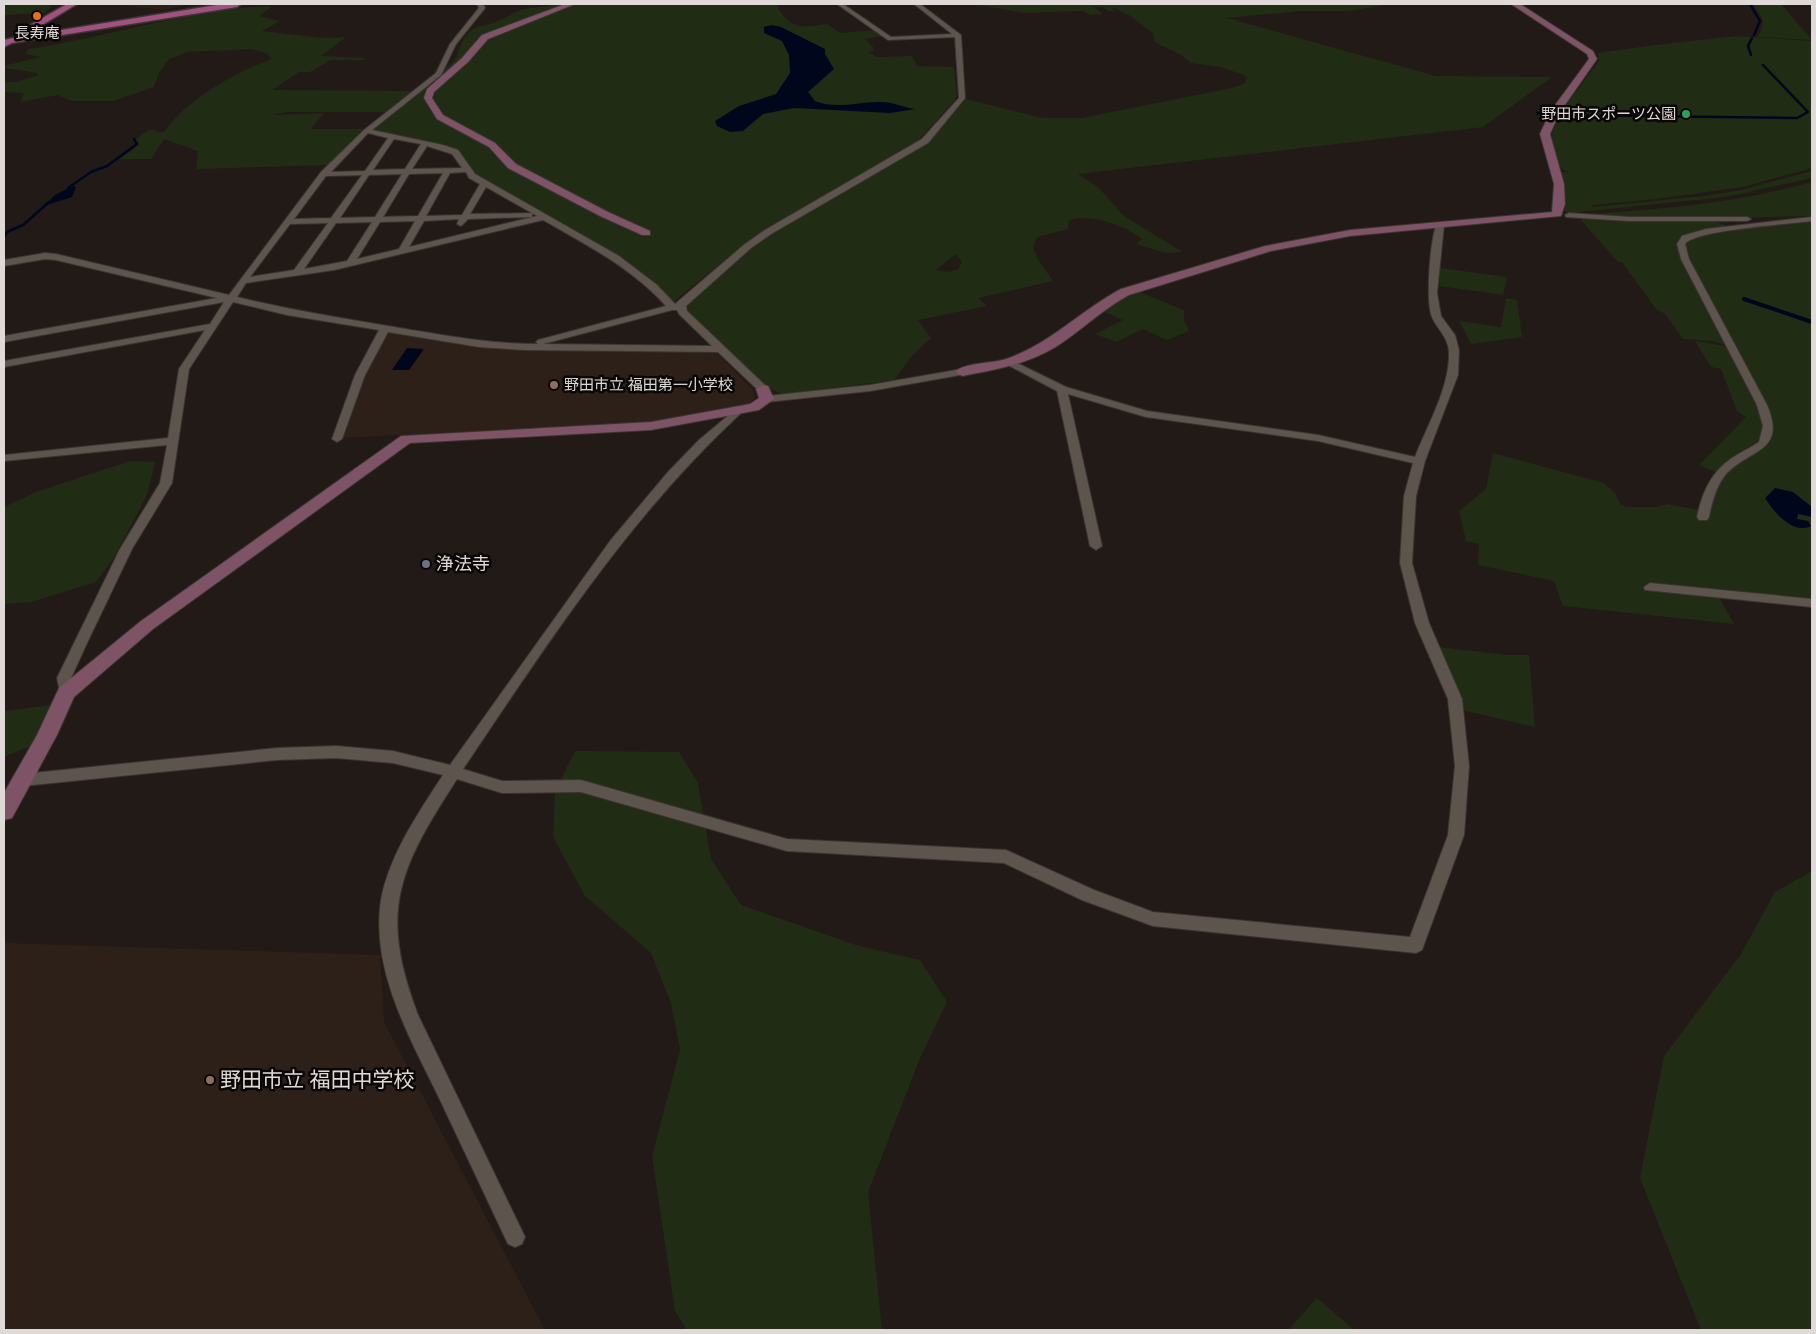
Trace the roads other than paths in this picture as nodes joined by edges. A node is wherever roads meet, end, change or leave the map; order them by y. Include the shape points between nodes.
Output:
1 (73, 4) edge
2 (237, 4) edge
3 (480, 4) edge
4 (571, 4) edge
5 (840, 4) edge
6 (917, 4) edge
7 (1515, 4) edge
8 (958, 35) junction
9 (5, 43) edge
10 (366, 131) junction
11 (393, 136) junction
12 (425, 143) junction
13 (448, 170) junction
14 (466, 170) junction
15 (408, 171) junction
16 (367, 172) junction
17 (324, 174) junction
18 (484, 183) junction
19 (1590, 213) dead end
20 (1563, 214) junction
21 (542, 216) junction
22 (464, 217) junction
23 (421, 218) junction
24 (1812, 218) edge
25 (377, 220) junction
26 (1716, 220) junction
27 (333, 221) junction
28 (290, 222) junction
29 (1440, 225) junction
30 (1732, 229) junction
31 (646, 233) dead end
32 (454, 238) junction
33 (403, 250) junction
34 (4, 263) edge
35 (350, 263) junction
36 (297, 273) junction
37 (243, 281) junction
38 (232, 298) junction
39 (677, 307) junction
40 (213, 326) junction
41 (384, 330) junction
42 (4, 339) edge
43 (524, 347) junction
44 (720, 349) junction
45 (1009, 363) junction
46 (4, 364) edge
47 (962, 372) joint
48 (1062, 389) junction
49 (765, 394) junction
50 (736, 412) junction
51 (337, 439) dead end
52 (172, 442) junction
53 (4, 458) edge
54 (1419, 461) junction
55 (1703, 516) dead end
56 (1096, 546) dead end
57 (1650, 587) dead end
58 (1812, 603) edge
59 (66, 693) junction
60 (454, 772) junction
61 (22, 780) junction
62 (4, 812) edge
63 (516, 1237) dead end

1 - 9 main road
2 - 9 main road
3 - 10 street via 482,8 453,44 439,74
4 - 31 street via 485,37 465,60 430,90 428,98 440,117 492,145 512,166
5 - 8 street via 890,39
6 - 8 street
7 - 20 street via 1590,53 1593,59 1555,112 1545,134
8 - 39 street via 962,98 925,141 768,232
10 - 11 street
10 - 17 street
11 - 12 street
11 - 16 street
12 - 14 street via 455,152
12 - 15 street
13 - 14 street
13 - 15 street
13 - 23 street
14 - 18 street
15 - 16 street
15 - 25 street
16 - 17 street
16 - 27 street
17 - 28 street
18 - 21 street
18 - 22 street
19 - 20 street
20 - 26 street
20 - 29 street
21 - 22 street
21 - 32 street
21 - 39 street via 616,258
22 - 23 street
22 - 32 street
23 - 25 street
23 - 33 street
24 - 26 street
24 - 30 street
25 - 27 street
25 - 35 street
26 - 30 street
27 - 28 street
27 - 36 street
28 - 37 street
29 - 45 street via 1350,234 1269,248 1146,284 1104,302 1049,346
29 - 54 street via 1432,294 1436,316 1450,334 1454,350 1453,375
30 - 55 street via 1690,235 1682,240 1680,247 1762,405 1769,431 1766,440 1734,461 1718,478 1706,495
32 - 33 street
33 - 35 street
34 - 38 street via 56,257
35 - 36 street
36 - 37 street
37 - 38 street
38 - 40 street
38 - 41 street
38 - 42 street
39 - 43 street
39 - 44 street
40 - 46 street
40 - 52 street via 184,369
41 - 43 street
41 - 51 street via 360,375
43 - 44 street
44 - 49 street
45 - 47 street
45 - 48 street
47 - 49 street via 870,388
48 - 54 street via 1146,414 1318,438
48 - 56 street
49 - 50 street via 754,407
50 - 59 street via 651,426 406,438 147,625
50 - 60 street via 699,444 638,512
52 - 53 street
52 - 59 street via 166,483 126,549 80,643 64,678
54 - 60 street via 1410,496 1406,563 1422,623 1455,698 1462,766 1456,836 1416,944 1152,919 1088,895 1006,857 786,844 581,786 502,787
57 - 58 street
59 - 61 street
60 - 61 street via 393,757 336,752 277,754
60 - 63 street via 401,863 388,910 393,970 410,1019
61 - 62 street

